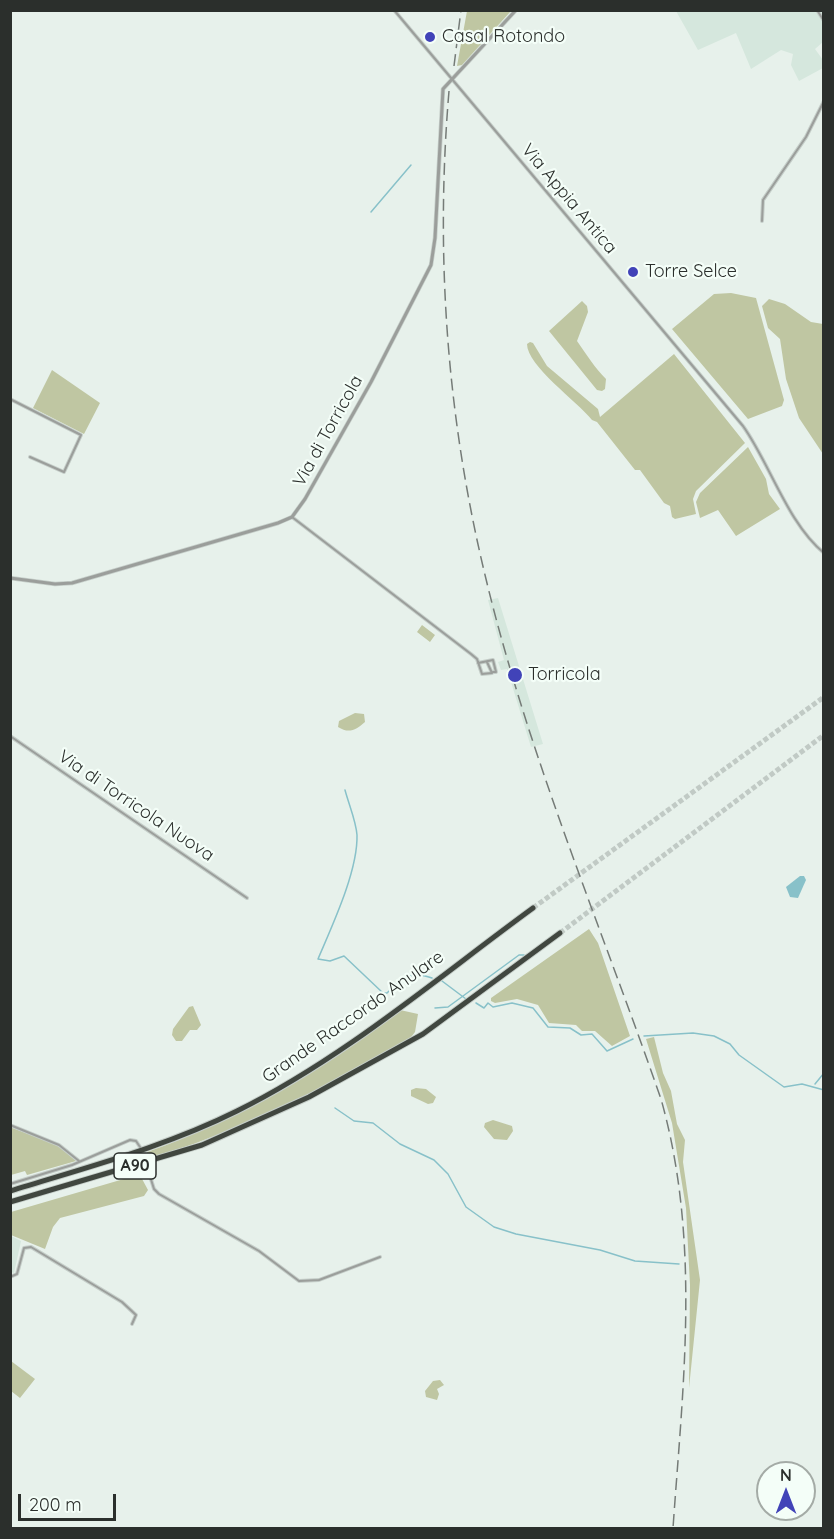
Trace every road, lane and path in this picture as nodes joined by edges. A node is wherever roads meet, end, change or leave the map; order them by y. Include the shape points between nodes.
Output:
1 (394, 10) edge
2 (516, 10) edge
3 (817, 10) edge
4 (824, 21) edge
5 (451, 79) junction
6 (824, 101) edge
7 (762, 221) dead end
8 (10, 399) edge
9 (30, 457) dead end
10 (292, 517) junction
11 (824, 553) edge
12 (10, 578) edge
13 (486, 661) junction
14 (478, 663) junction
15 (492, 673) junction
16 (10, 736) edge
17 (247, 898) dead end
18 (532, 908) tunnel mouth
19 (560, 933) tunnel mouth
20 (10, 1125) edge
21 (140, 1146) dead end
22 (143, 1155) dead end
23 (80, 1162) junction
24 (145, 1162) dead end
25 (148, 1170) dead end
26 (10, 1184) edge
27 (10, 1191) edge
28 (10, 1202) edge
29 (380, 1257) dead end
30 (10, 1277) edge
31 (132, 1324) dead end

1 - 5 street, Via Appia Antica
2 - 5 street
3 - 4 street
5 - 10 street, Via di Torricola via 441,96 436,233 431,265 342,437
5 - 11 street, Via Appia Antica via 743,426 809,539
6 - 7 street via 806,137 763,200
8 - 9 street via 81,435 64,472
10 - 12 street via 72,583
10 - 14 street
13 - 14 street
13 - 15 street
13 - 15 street via 493,660 496,672
14 - 15 street via 482,674
16 - 17 street, Via di Torricola Nuova
18 - 27 highway, Grande Raccordo Anulare / A90 via 335,1052 270,1094 159,1144
19 - 28 highway, Grande Raccordo Anulare / A90 via 423,1034 309,1097 202,1145
20 - 23 street via 59,1144
21 - 23 street via 132,1140
22 - 24 street
23 - 26 street
25 - 29 street via 159,1194 259,1251 299,1281 319,1280
30 - 31 street via 17,1274 24,1248 32,1248 122,1302 136,1315

